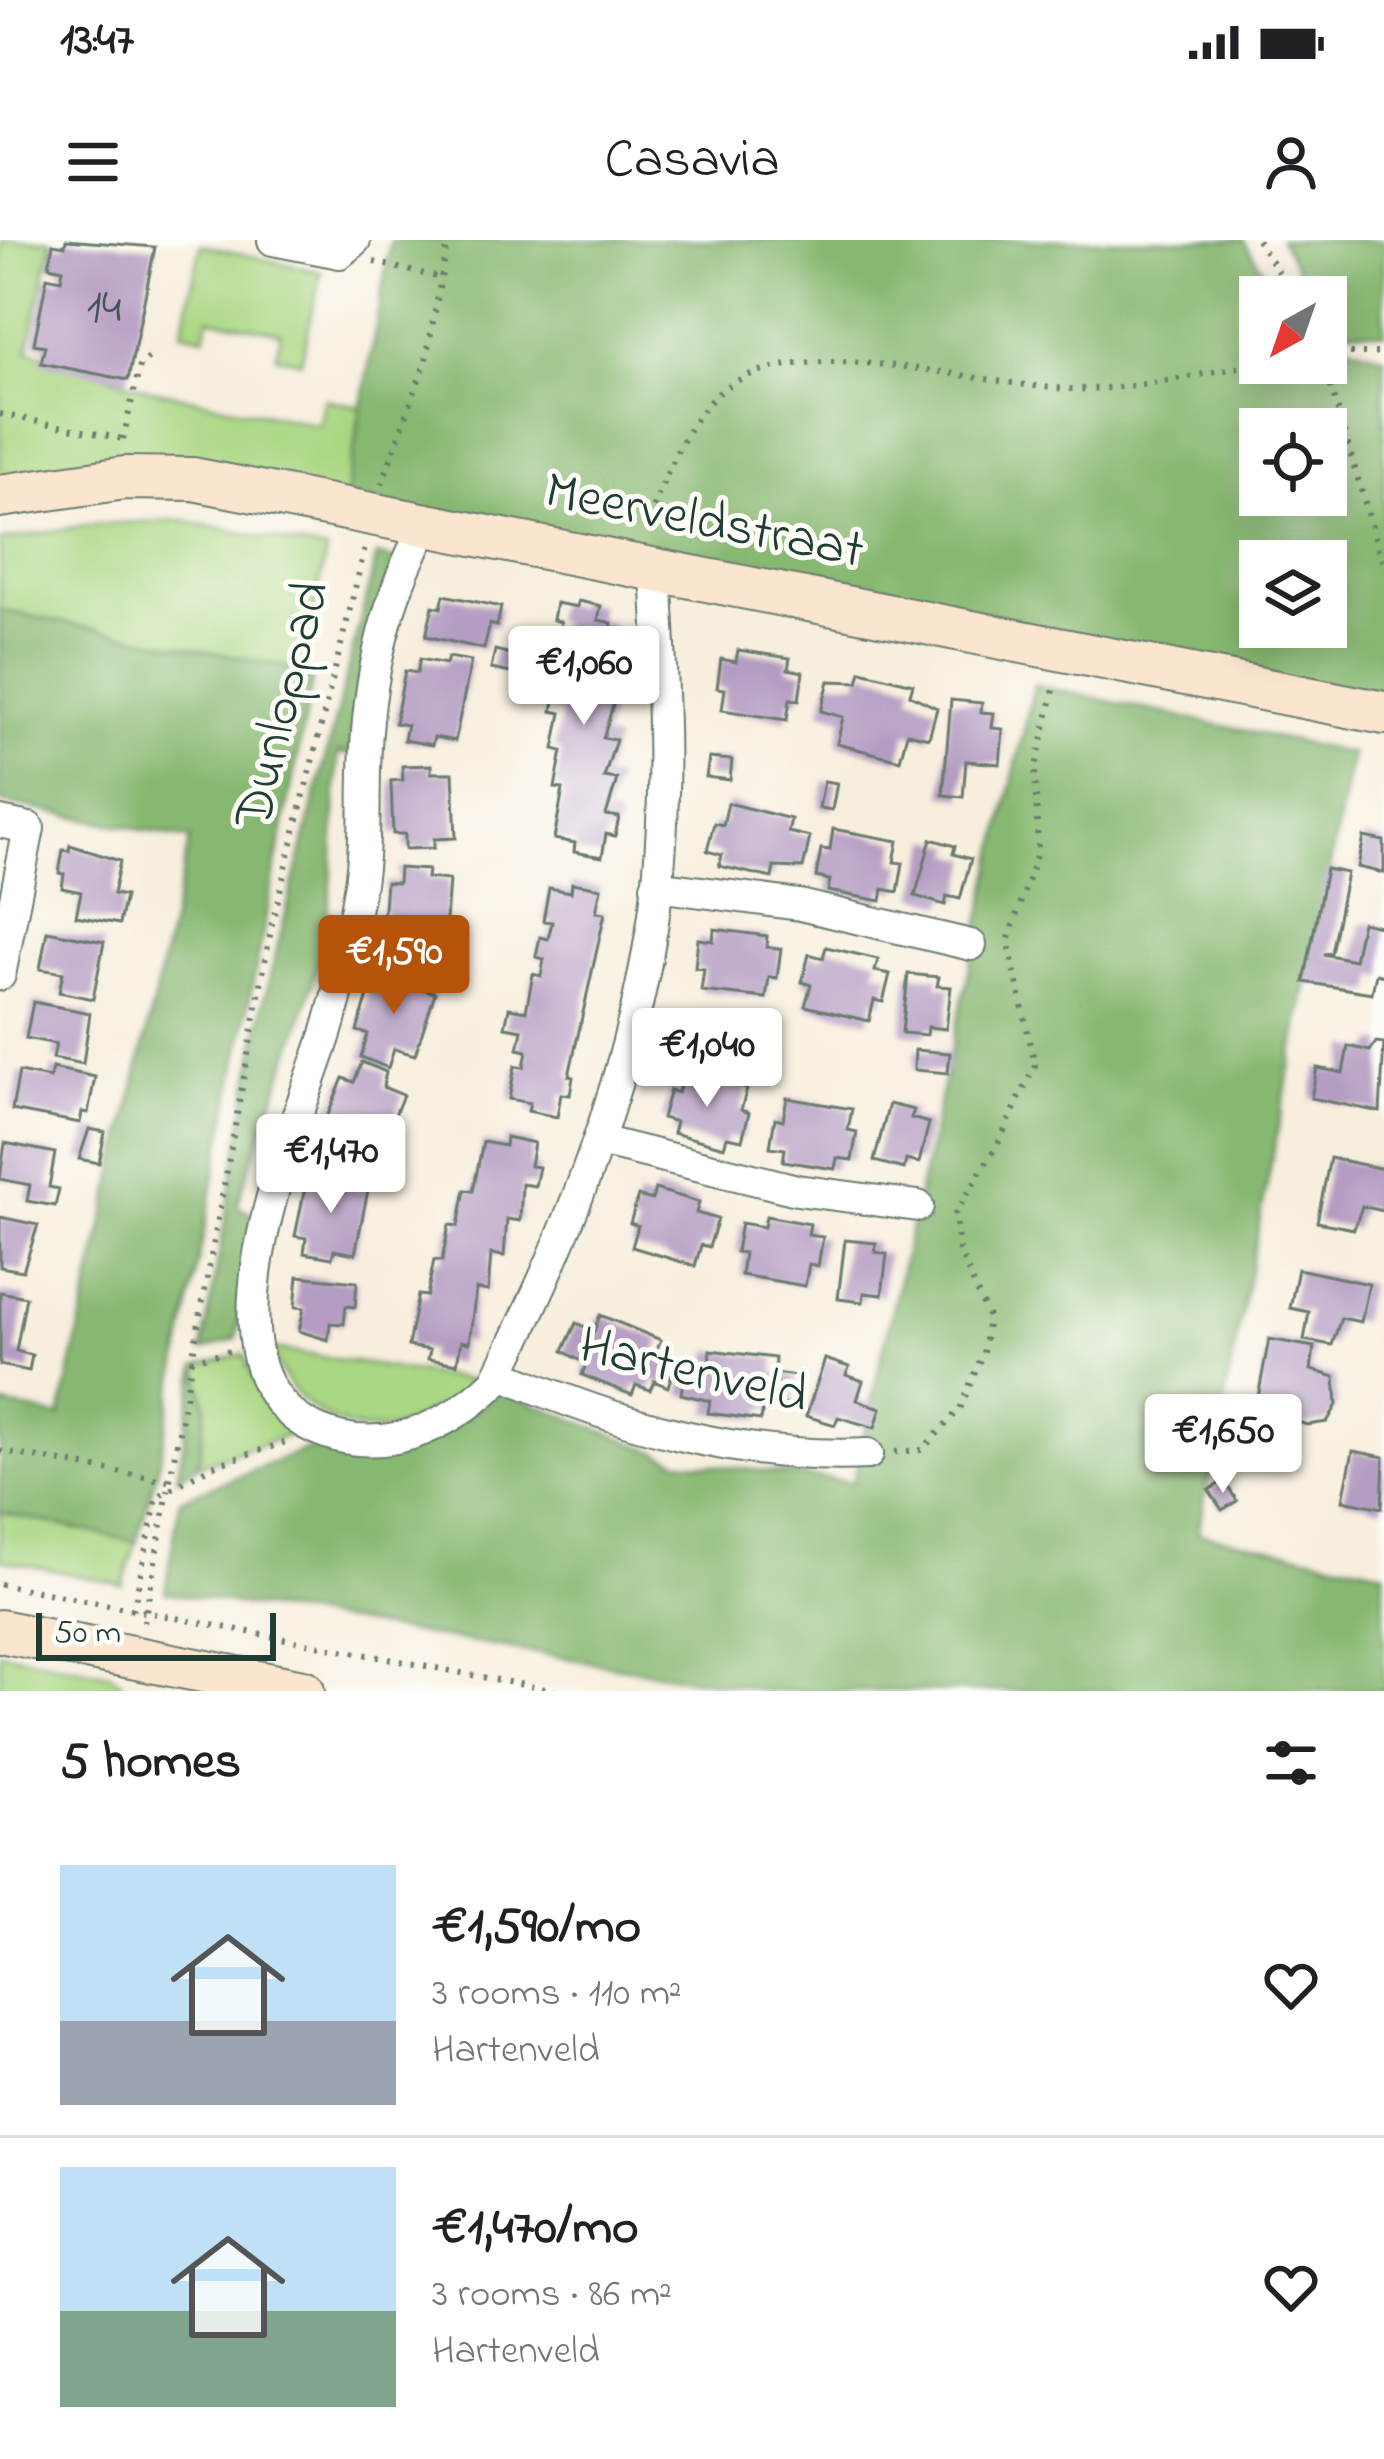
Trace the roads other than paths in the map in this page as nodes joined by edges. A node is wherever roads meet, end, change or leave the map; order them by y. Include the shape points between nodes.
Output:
1 (273, 240) edge
2 (348, 247) edge
3 (0, 496) edge
4 (427, 526) junction
5 (647, 562) junction
6 (1384, 713) edge
7 (0, 822) edge
8 (656, 886) junction
9 (971, 945) dead end
10 (0, 975) edge
11 (601, 1141) junction
12 (918, 1206) dead end
13 (500, 1373) junction
14 (868, 1454) road end
15 (0, 1631) edge
16 (303, 1691) edge

1 - 2 street
3 - 4 street, Meerveldstraat via 164,476
4 - 5 street, Meerveldstraat
4 - 13 street, Hartenveld via 387,613 374,674 359,890 327,1030 271,1187 256,1344 260,1368 281,1400 324,1430 362,1441 421,1431 481,1396
5 - 6 street, Meerveldstraat
5 - 8 street, Hartenveld via 663,689
7 - 10 street via 29,828
8 - 9 street via 800,905
8 - 11 street, Hartenveld
11 - 12 street via 796,1190
11 - 13 street, Hartenveld
13 - 14 street, Hartenveld via 613,1419 756,1451
15 - 16 street

